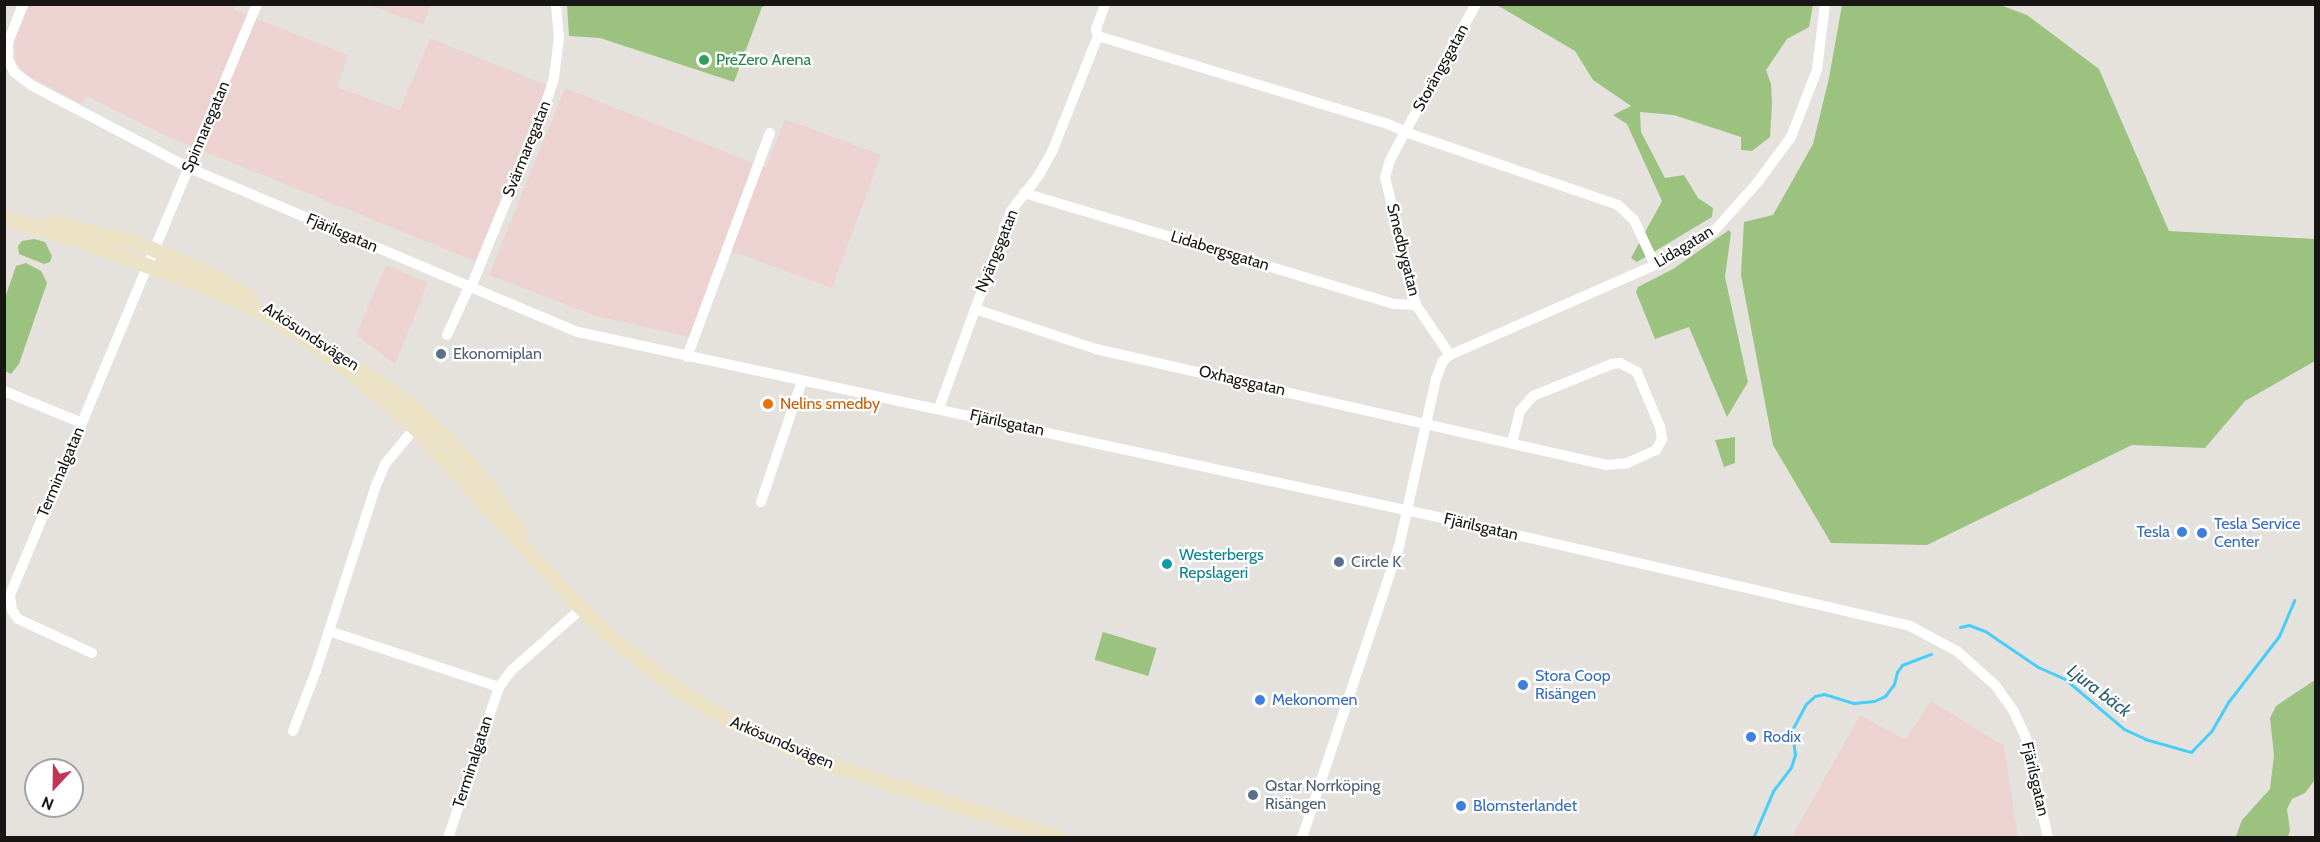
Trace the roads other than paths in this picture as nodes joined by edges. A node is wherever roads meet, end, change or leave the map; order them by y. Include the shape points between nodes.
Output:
1 (23, 4) edge
2 (257, 4) edge
3 (556, 4) edge
4 (1106, 4) edge
5 (1476, 4) edge
6 (1825, 4) edge
7 (1098, 36) junction
8 (9, 70) edge
9 (1405, 132) junction
10 (770, 133) dead end
11 (189, 168) junction
12 (1024, 193) junction
13 (4, 211) edge
14 (4, 218) edge
15 (154, 249) junction
16 (147, 265) junction
17 (1655, 265) junction
18 (470, 287) junction
19 (1416, 305) junction
20 (975, 309) junction
21 (447, 335) dead end
22 (1450, 355) junction
23 (687, 357) junction
24 (802, 381) junction
25 (4, 391) edge
26 (939, 408) junction
27 (420, 422) junction
28 (82, 423) junction
29 (1427, 423) junction
30 (1512, 443) junction
31 (761, 502) dead end
32 (1408, 511) junction
33 (581, 609) junction
34 (329, 631) junction
35 (92, 653) dead end
36 (498, 687) junction
37 (293, 731) dead end
38 (448, 837) edge
39 (1061, 837) edge
40 (1302, 837) edge
41 (2047, 837) edge

1 - 8 street, Fjärilsgatan via 8,43
2 - 11 street, Spinnaregatan
3 - 18 street, Svärmaregatan via 559,39 554,78
4 - 7 street via 1096,30
5 - 9 street, Storängsgatan
6 - 17 street, Lidagatan via 1817,70 1791,137 1715,230
7 - 9 street
7 - 12 street, Nyängsgatan via 1052,152
8 - 11 street, Fjärilsgatan
9 - 17 street via 1618,205 1634,220
9 - 19 street, Smedbygatan via 1385,177
10 - 23 street
11 - 15 street, Spinnaregatan
11 - 18 street, Fjärilsgatan
12 - 19 street, Lidabergsgatan via 1395,304
12 - 20 street, Nyängsgatan via 1011,211
13 - 15 main road, Arkösundsvägen
14 - 16 main road, Arkösundsvägen
15 - 16 street, Terminalgatan
15 - 27 main road, Arkösundsvägen via 214,276 332,349
16 - 27 main road, Arkösundsvägen via 255,309 302,336
16 - 28 street, Terminalgatan
17 - 22 street, Lidagatan
18 - 21 street, Svärmaregatan
18 - 23 street, Fjärilsgatan via 578,332
19 - 22 street, Smedbygatan
20 - 26 street, Nyängsgatan
20 - 29 street, Oxhagsgatan via 1096,349
22 - 29 street via 1438,370
23 - 24 street, Fjärilsgatan
24 - 26 street, Fjärilsgatan
24 - 31 street
25 - 28 street
26 - 32 street, Fjärilsgatan
27 - 33 main road, Arkösundsvägen via 479,475 546,570
27 - 34 street via 385,464
28 - 35 street, Terminalgatan via 10,595 18,619
29 - 30 street, Oxhagsgatan
29 - 32 street
30 - 30 street, Oxhagsgatan via 1618,466 1656,450 1662,439 1637,372 1620,363 1533,396 1520,411
32 - 40 street
32 - 41 street, Fjärilsgatan via 1873,616 1908,625 1933,637 1981,671 2014,712 2026,738
33 - 36 street, Terminalgatan
33 - 39 main road, Arkösundsvägen via 679,690 754,734 816,760
34 - 36 street
34 - 37 street
36 - 38 street, Terminalgatan

